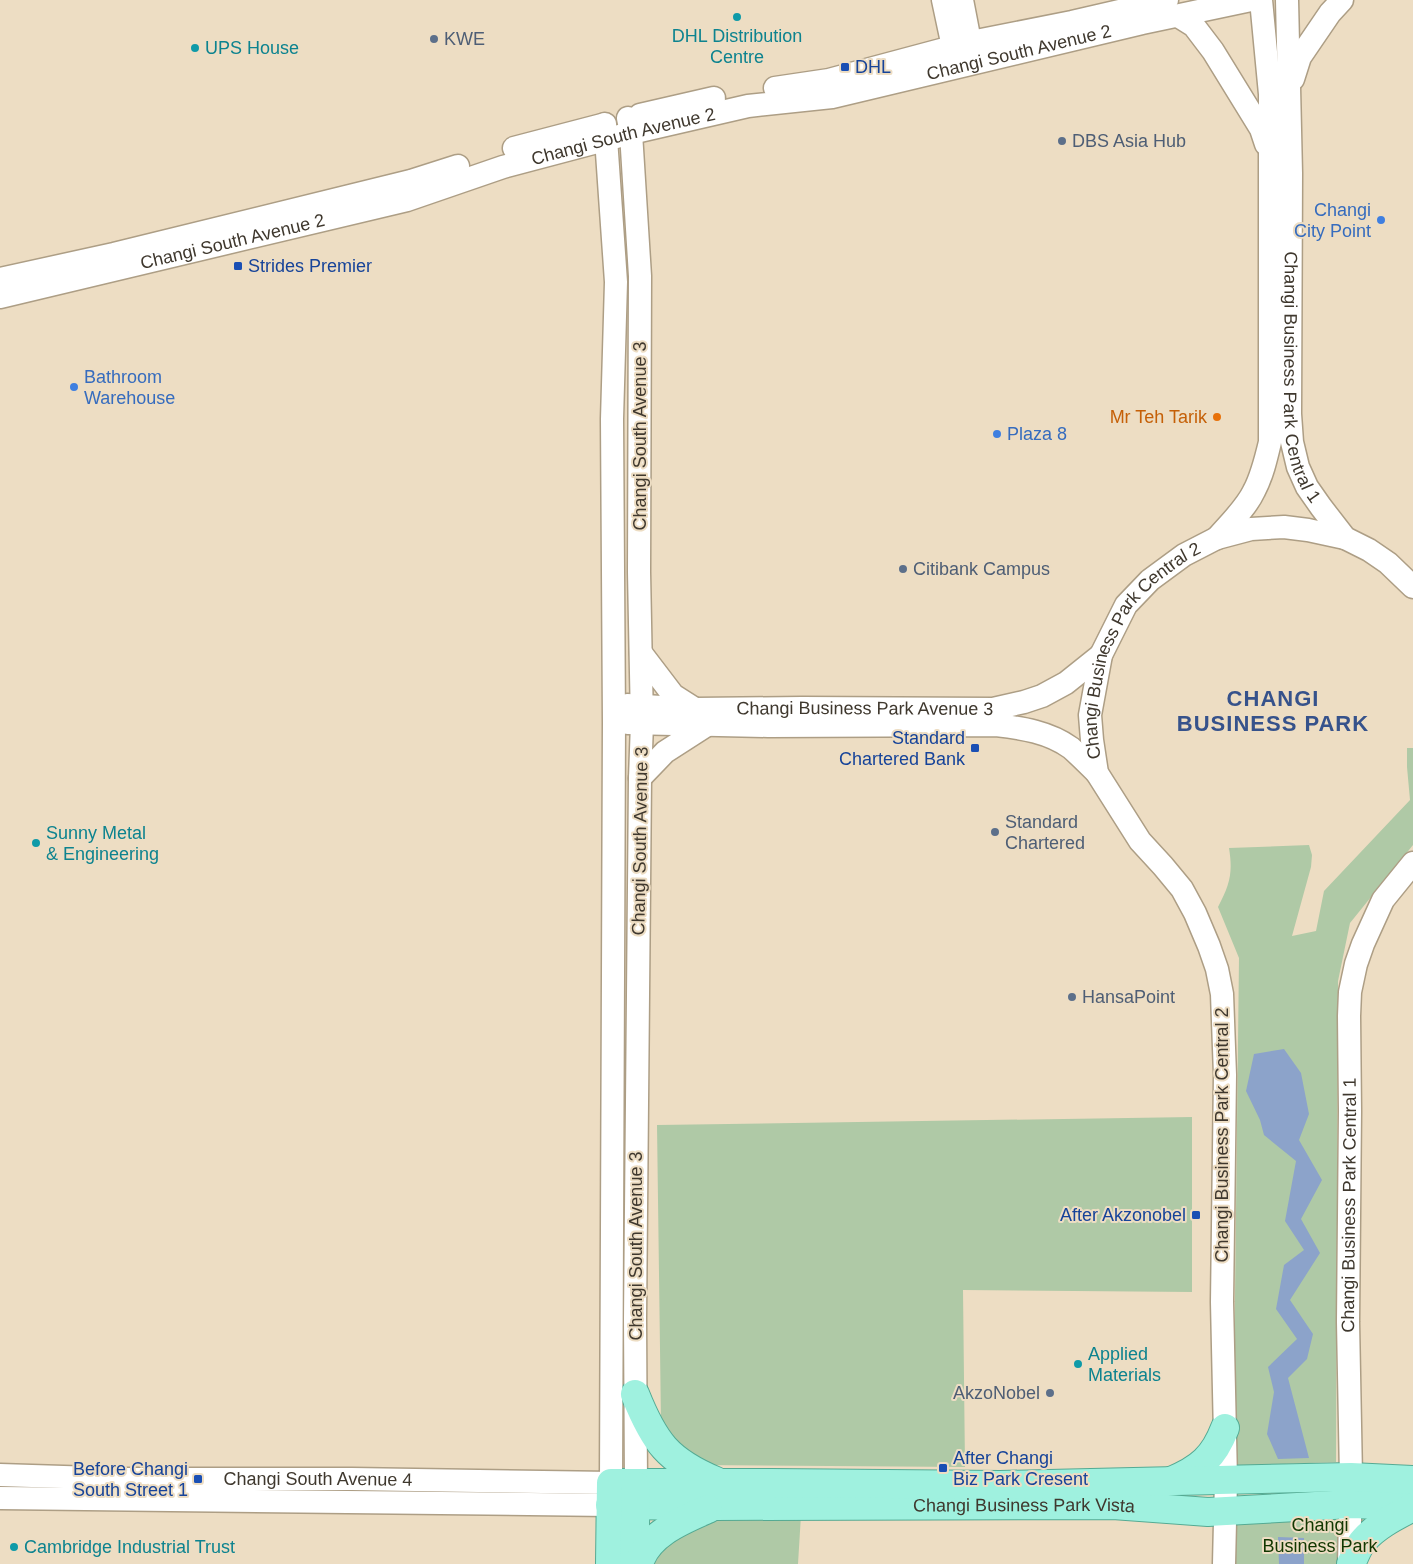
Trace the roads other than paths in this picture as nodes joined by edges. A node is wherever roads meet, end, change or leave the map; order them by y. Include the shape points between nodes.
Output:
1 (943, 0) edge
2 (962, 0) edge
3 (1251, 0) edge
4 (1261, 0) edge
5 (1288, 0) edge
6 (1342, 0) edge
7 (1172, 8) edge
8 (964, 55) junction
9 (1289, 89) junction
10 (630, 126) junction
11 (606, 132) junction
12 (1269, 152) junction
13 (0, 279) edge
14 (0, 297) edge
15 (1218, 538) junction
16 (1346, 538) junction
17 (1413, 587) edge
18 (641, 653) junction
19 (1101, 655) junction
20 (614, 713) junction
21 (641, 715) junction
22 (701, 717) junction
23 (1097, 774) junction
24 (640, 778) junction
25 (1413, 863) edge
26 (635, 1394) junction
27 (1225, 1428) junction
28 (0, 1475) edge
29 (1351, 1478) junction
30 (1226, 1480) junction
31 (1413, 1480) edge
32 (1170, 1481) junction
33 (623, 1494) junction
34 (718, 1495) junction
35 (0, 1498) edge
36 (1350, 1504) junction
37 (1413, 1506) edge
38 (1225, 1510) junction
39 (610, 1564) edge
40 (634, 1564) edge
41 (639, 1564) edge
42 (1224, 1564) edge
43 (1350, 1564) edge

1 - 8 street
2 - 8 street
3 - 7 street, Changi South Avenue 2
4 - 12 street, Changi Business Park Central 1 via 1270,94
5 - 9 street, Changi Business Park Central 1
6 - 9 street via 1300,57
7 - 8 street, Changi South Avenue 2
7 - 12 street via 1194,26 1213,51 1261,129
8 - 10 street, Changi South Avenue 2 via 832,97 748,106
9 - 16 street, Changi Business Park Central 1 via 1292,442 1307,487
10 - 11 street, Changi South Avenue 2
10 - 18 street, Changi South Avenue 3 via 640,276
11 - 13 street, Changi South Avenue 2 via 561,135 411,181
11 - 14 street, Changi South Avenue 2 via 407,200
11 - 20 street, Changi South Avenue 3 via 616,282 612,419
12 - 15 street, Changi Business Park Central 1 via 1270,442 1254,492
15 - 16 street, Changi Business Park Central 2 via 1251,529 1284,527
15 - 19 street, Changi Business Park Central 2 via 1184,555 1150,580 1126,605
16 - 17 street, Changi Business Park Central 1 via 1388,563
18 - 21 street, Changi South Avenue 3
18 - 22 street via 672,695
19 - 22 street, Changi Business Park Avenue 3 via 1066,683 1042,696 993,709 802,708
19 - 23 street, Changi Business Park Central 2 via 1090,715
20 - 21 street, Changi Business Park Avenue 3
20 - 33 street, Changi South Avenue 3
21 - 22 street, Changi Business Park Avenue 3
21 - 24 street, Changi South Avenue 3
22 - 23 street, Changi Business Park Avenue 3 via 828,726 996,725 1025,728 1072,749
22 - 24 street
23 - 27 street, Changi Business Park Central 2 via 1140,841 1182,889 1217,969 1222,994
24 - 26 street, Changi South Avenue 3
25 - 29 street, Changi Business Park Central 1 via 1383,900 1358,957 1350,992 1348,1322
26 - 33 street, Changi South Avenue 3
26 - 34 main road via 656,1440 671,1456 699,1474
27 - 30 street, Changi Business Park Central 2
27 - 32 main road via 1210,1457 1199,1467
28 - 33 street, Changi South Avenue 4 via 127,1479 352,1479
29 - 30 main road, Changi Business Park Vista
29 - 31 main road, Changi Business Park Vista
29 - 36 street, Changi Business Park Central 1
30 - 32 main road, Changi Business Park Vista
30 - 38 street, Changi Business Park Central 2
32 - 34 main road, Changi Business Park Vista via 772,1483
33 - 34 main road, Changi Business Park Vista
33 - 35 street, Changi South Avenue 4
33 - 39 main road, Changi South Avenue 3
33 - 40 main road, Changi South Avenue 3
34 - 38 main road, Changi Business Park Vista via 1113,1504
34 - 41 main road via 664,1531 653,1541
36 - 37 main road, Changi Business Park Vista
36 - 38 main road, Changi Business Park Vista
36 - 43 street, Changi Business Park Central 1
37 - 43 main road via 1363,1540
38 - 42 street, Changi Business Park Central 2

